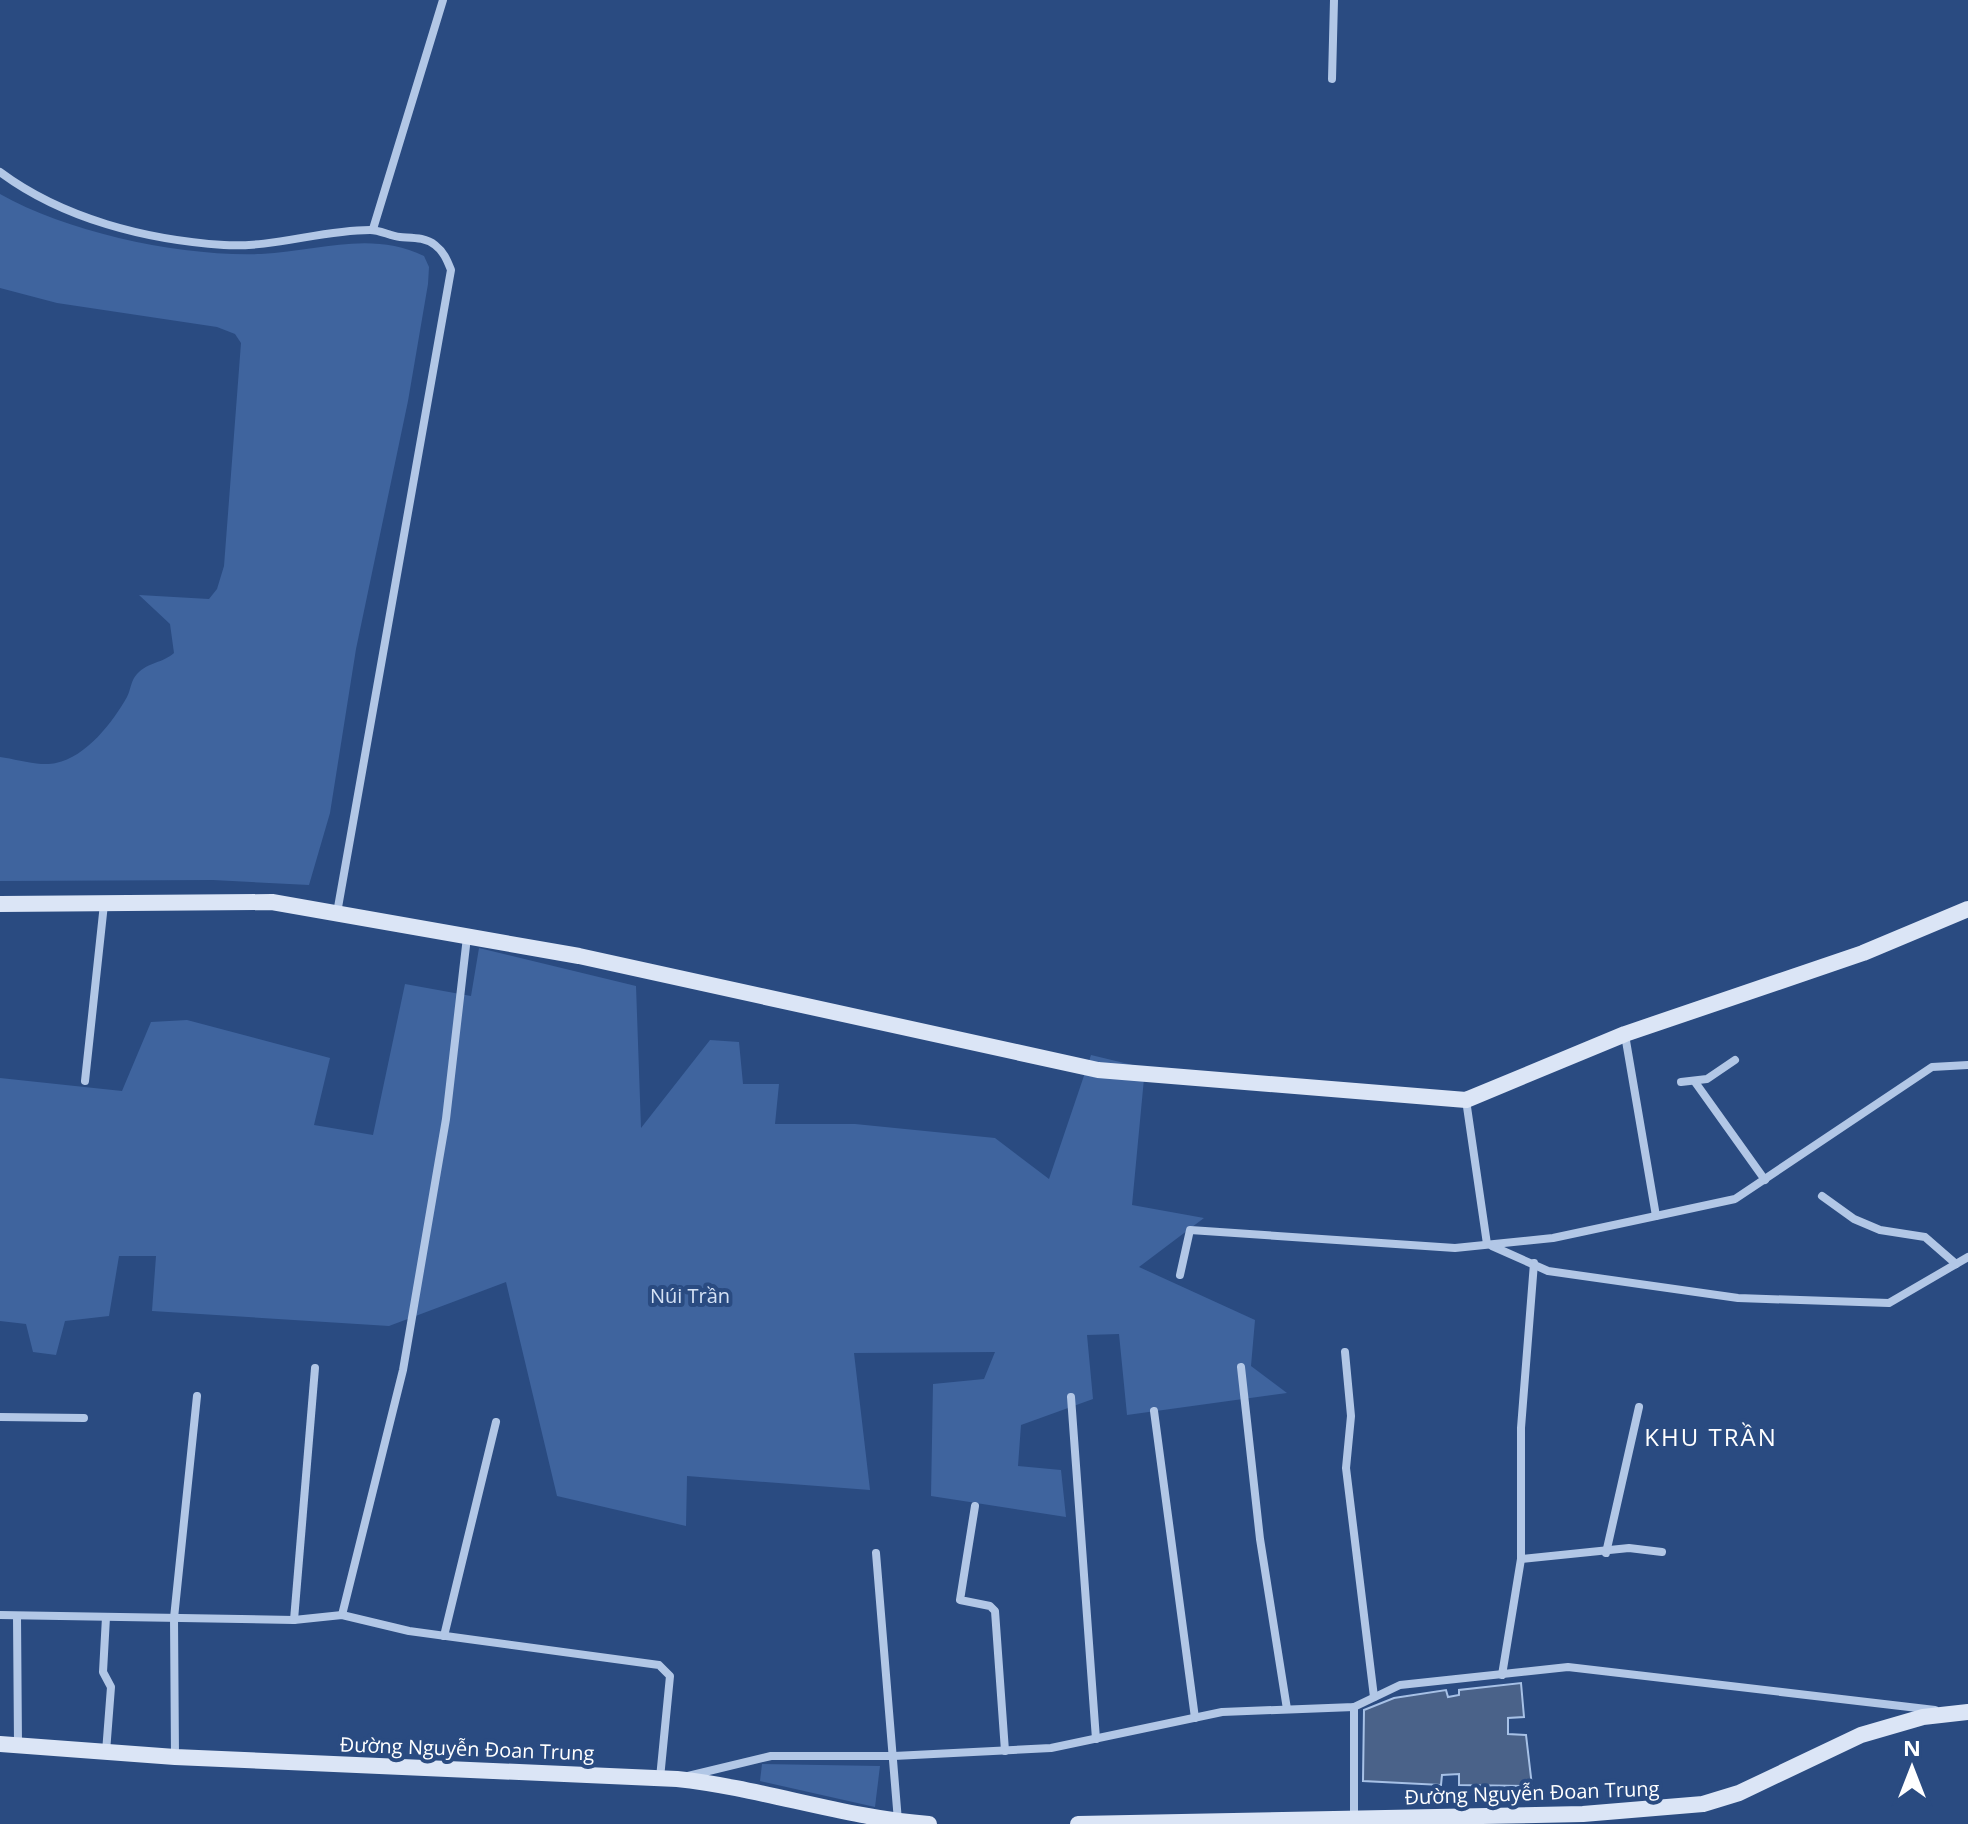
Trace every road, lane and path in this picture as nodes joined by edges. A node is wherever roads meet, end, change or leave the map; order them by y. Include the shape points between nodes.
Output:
1 (443, 0) edge
2 (1334, 0) edge
3 (1332, 79) dead end
4 (0, 172) edge
5 (373, 229) junction
6 (104, 903) junction
7 (0, 904) edge
8 (1968, 909) edge
9 (337, 913) junction
10 (467, 936) junction
11 (1625, 1034) junction
12 (1735, 1060) dead end
13 (1968, 1065) edge
14 (85, 1081) dead end
15 (1681, 1082) dead end
16 (1695, 1082) junction
17 (1466, 1100) junction
18 (1765, 1180) junction
19 (1822, 1196) dead end
20 (1656, 1216) junction
21 (1487, 1244) junction
22 (1968, 1257) edge
23 (1534, 1263) junction
24 (1956, 1264) junction
25 (1180, 1275) dead end
26 (1345, 1352) dead end
27 (1241, 1367) dead end
28 (315, 1368) dead end
29 (197, 1396) dead end
30 (1071, 1397) dead end
31 (1639, 1407) dead end
32 (1154, 1411) dead end
33 (0, 1417) edge
34 (84, 1418) dead end
35 (496, 1422) dead end
36 (975, 1506) dead end
37 (1662, 1552) dead end
38 (876, 1553) dead end
39 (1606, 1553) junction
40 (1521, 1559) junction
41 (0, 1615) edge
42 (342, 1615) junction
43 (17, 1616) junction
44 (106, 1617) junction
45 (174, 1618) junction
46 (294, 1620) junction
47 (444, 1636) junction
48 (1502, 1675) junction
49 (1374, 1697) junction
50 (1354, 1707) junction
51 (1287, 1709) junction
52 (1966, 1712) edge
53 (1195, 1718) junction
54 (1096, 1739) junction
55 (0, 1744) edge
56 (18, 1745) junction
57 (1005, 1751) junction
58 (106, 1752) junction
59 (894, 1756) junction
60 (175, 1757) junction
61 (668, 1778) junction
62 (1354, 1818) junction
63 (898, 1822) junction
64 (929, 1824) edge
65 (1078, 1824) edge

1 - 5 street
2 - 3 street
4 - 5 street via 86,219 188,241 261,246
5 - 9 street via 434,244 451,270
6 - 7 street
6 - 9 street via 272,902
6 - 14 street
8 - 11 street via 1863,953
9 - 10 street
10 - 17 street via 1098,1070
10 - 42 street via 446,1119 403,1370
11 - 17 street
11 - 20 street
12 - 16 street
13 - 18 street via 1932,1067
15 - 16 street
16 - 18 street
17 - 21 street
18 - 20 street via 1735,1199
19 - 24 street via 1880,1230 1925,1237
20 - 21 street via 1553,1238
21 - 23 street
21 - 25 street via 1455,1248 1190,1230
22 - 24 street
23 - 24 street via 1548,1271 1738,1298 1889,1303
23 - 40 street via 1521,1428
26 - 49 street via 1351,1416 1346,1468
27 - 51 street via 1260,1539
28 - 46 street
29 - 45 street
30 - 54 street
31 - 39 street
32 - 53 street
33 - 34 street
35 - 47 street
36 - 57 street via 960,1600 995,1611
37 - 39 street via 1629,1548
38 - 59 street
39 - 40 street
40 - 48 street
41 - 43 street
42 - 46 street
42 - 47 street
43 - 44 street
43 - 56 street
44 - 45 street
44 - 58 street via 103,1672 111,1687
45 - 46 street
45 - 60 street
47 - 61 street via 667,1669
48 - 49 street via 1400,1685
48 - 52 street via 1568,1667
49 - 50 street
50 - 51 street
50 - 62 street
51 - 53 street
52 - 62 street, Đường Nguyễn Đoan Trung via 1923,1717 1861,1735 1739,1793 1703,1804 1592,1814
53 - 54 street
54 - 57 street
55 - 56 street, Đường Nguyễn Đoan Trung
56 - 58 street, Đường Nguyễn Đoan Trung
57 - 59 street
58 - 60 street, Đường Nguyễn Đoan Trung
59 - 61 street via 771,1756
59 - 63 street
60 - 61 street, Đường Nguyễn Đoan Trung
61 - 63 street, Đường Nguyễn Đoan Trung
62 - 65 street, Đường Nguyễn Đoan Trung
63 - 64 street, Đường Nguyễn Đoan Trung

